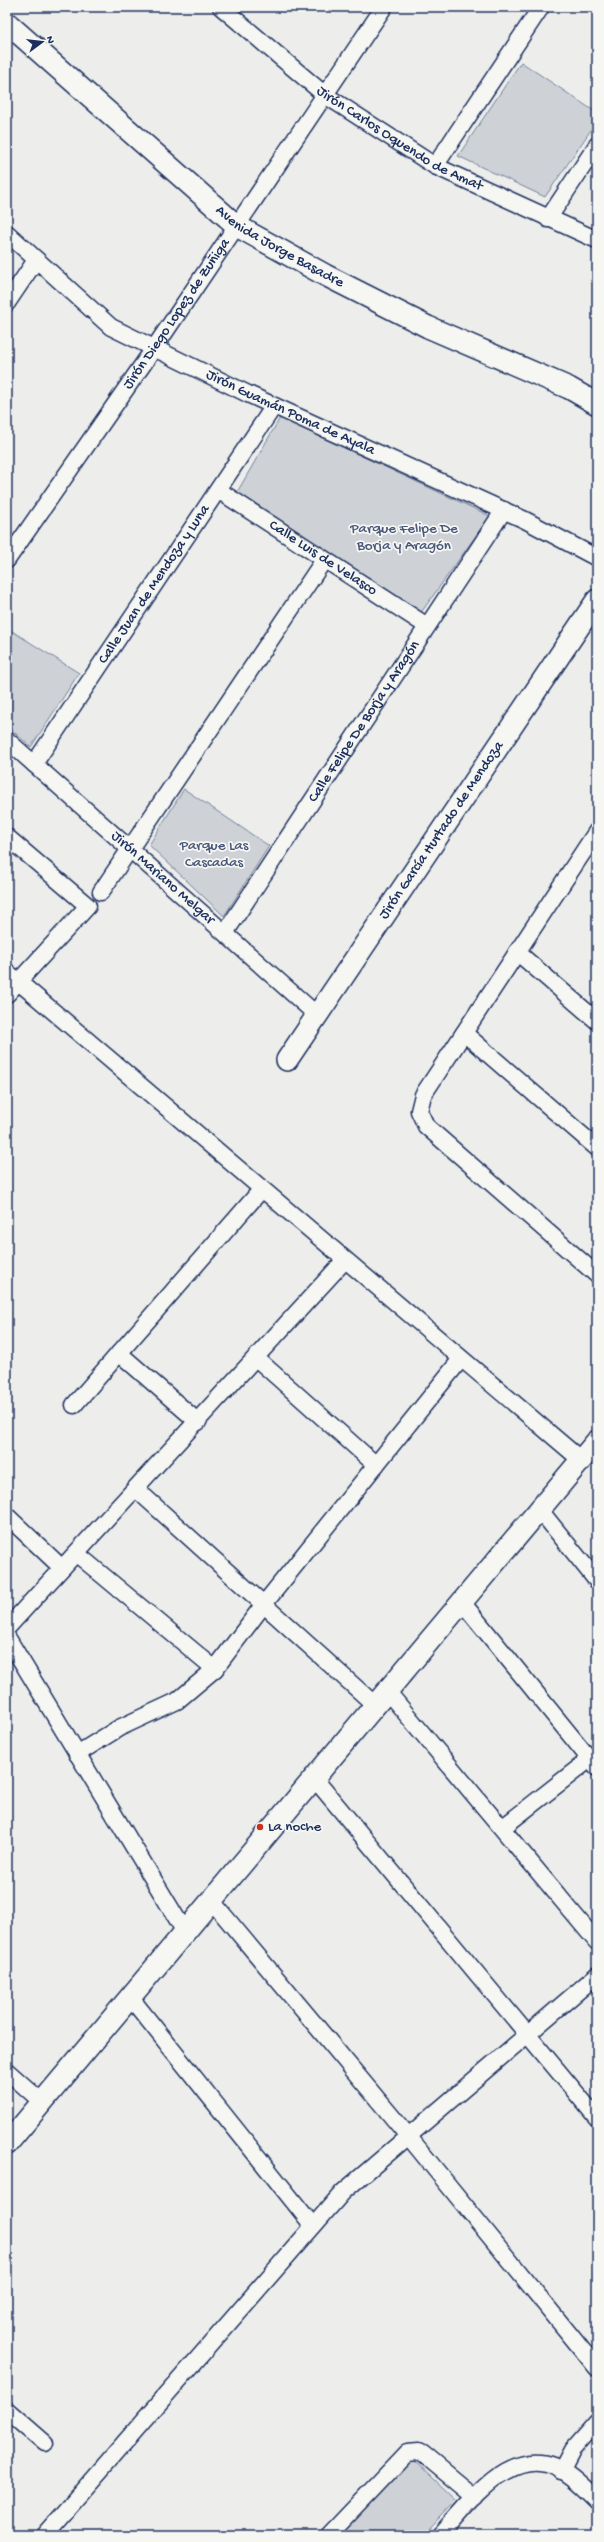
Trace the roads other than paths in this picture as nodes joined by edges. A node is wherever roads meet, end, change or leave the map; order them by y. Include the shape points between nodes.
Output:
1 (221, 7) edge
2 (384, 7) edge
3 (541, 7) edge
4 (7, 23) edge
5 (325, 95) junction
6 (597, 145) edge
7 (435, 166) junction
8 (548, 219) junction
9 (237, 226) junction
10 (7, 233) edge
11 (597, 240) edge
12 (36, 260) junction
13 (7, 303) edge
14 (155, 347) junction
15 (597, 404) edge
16 (274, 406) junction
17 (218, 490) junction
18 (504, 510) junction
19 (597, 558) edge
20 (7, 560) edge
21 (324, 560) junction
22 (597, 600) edge
23 (427, 626) junction
24 (7, 740) edge
25 (34, 764) junction
26 (597, 831) edge
27 (7, 836) edge
28 (130, 849) junction
29 (101, 892) dead end
30 (225, 933) junction
31 (517, 952) junction
32 (13, 977) edge
33 (7, 994) edge
34 (595, 1014) edge
35 (318, 1016) junction
36 (464, 1033) junction
37 (287, 1060) dead end
38 (597, 1148) edge
39 (262, 1189) junction
40 (345, 1260) junction
41 (597, 1275) edge
42 (119, 1353) junction
43 (256, 1358) junction
44 (462, 1359) junction
45 (74, 1405) dead end
46 (198, 1422) junction
47 (597, 1441) edge
48 (581, 1460) junction
49 (376, 1465) junction
50 (136, 1488) junction
51 (539, 1509) junction
52 (7, 1516) edge
53 (77, 1554) junction
54 (62, 1568) junction
55 (597, 1581) edge
56 (462, 1602) junction
57 (264, 1604) junction
58 (7, 1628) edge
59 (7, 1637) edge
60 (215, 1669) junction
61 (381, 1698) junction
62 (77, 1754) junction
63 (593, 1764) edge
64 (314, 1778) junction
65 (502, 1828) junction
66 (212, 1900) junction
67 (184, 1932) junction
68 (597, 1942) edge
69 (597, 1975) edge
70 (130, 1998) junction
71 (528, 2036) junction
72 (7, 2071) edge
73 (42, 2102) junction
74 (597, 2118) edge
75 (409, 2137) junction
76 (7, 2144) edge
77 (313, 2226) junction
78 (597, 2368) edge
79 (7, 2410) edge
80 (597, 2422) edge
81 (45, 2443) dead end
82 (561, 2471) junction
83 (475, 2497) junction
84 (597, 2500) edge
85 (44, 2535) edge
86 (330, 2535) edge
87 (440, 2535) edge

1 - 5 street, Jirón Carlos Oquendo de Amat
2 - 5 street, Jirón Diego Lopez de Zuñiga
3 - 7 street
4 - 9 street, Avenida Jorge Basadre
5 - 7 street, Jirón Carlos Oquendo de Amat
5 - 9 street, Jirón Diego Lopez de Zuñiga
6 - 8 street
7 - 8 street, Jirón Carlos Oquendo de Amat
8 - 11 street, Jirón Carlos Oquendo de Amat
9 - 14 street, Jirón Diego Lopez de Zuñiga
9 - 15 street, Avenida Jorge Basadre via 324,275 428,327 569,388
10 - 12 street, Jirón Guamán Poma de Ayala
12 - 13 street
12 - 14 street, Jirón Guamán Poma de Ayala via 111,327
14 - 16 street, Jirón Guamán Poma de Ayala
14 - 20 street, Jirón Diego Lopez de Zuñiga
16 - 17 street, Calle Juan de Mendoza y Luna
16 - 18 street, Jirón Guamán Poma de Ayala
17 - 21 street, Calle Luis de Velasco
17 - 25 street, Calle Juan de Mendoza y Luna
18 - 19 street, Jirón Guamán Poma de Ayala
18 - 23 street, Calle Felipe De Borja y Aragón
21 - 23 street, Calle Luis de Velasco
21 - 28 street
22 - 35 street, Jirón García Hurtado de Mendoza
23 - 30 street, Calle Felipe De Borja y Aragón
24 - 25 street, Jirón Mariano Melgar
25 - 28 street, Jirón Mariano Melgar
26 - 31 street
27 - 32 street via 88,906
28 - 29 street
28 - 30 street, Jirón Mariano Melgar
30 - 35 street, Jirón Mariano Melgar
31 - 34 street
31 - 36 street
32 - 33 street
32 - 39 street
35 - 37 street, Jirón García Hurtado de Mendoza
36 - 38 street
36 - 41 street via 423,1095 419,1111 421,1119
39 - 40 street
39 - 42 street
40 - 43 street
40 - 44 street
42 - 45 street
42 - 46 street
43 - 46 street
43 - 49 street
44 - 48 street
44 - 49 street
46 - 50 street
47 - 48 street
48 - 51 street
49 - 57 street
50 - 53 street
50 - 57 street
51 - 55 street
51 - 56 street
52 - 54 street
53 - 54 street
53 - 60 street
54 - 58 street
56 - 61 street
56 - 63 street
57 - 60 street
57 - 61 street
59 - 62 street
60 - 62 street via 177,1701 120,1728
61 - 64 street
61 - 65 street
62 - 67 street
63 - 65 street
64 - 66 street
64 - 71 street
65 - 68 street
66 - 67 street
66 - 75 street
67 - 70 street
69 - 71 street
70 - 73 street
70 - 77 street
71 - 74 street
71 - 75 street
72 - 73 street
73 - 76 street
75 - 77 street via 343,2192
75 - 78 street
77 - 85 street
79 - 81 street
80 - 82 street via 572,2450
82 - 83 street via 549,2465 533,2463 515,2466 499,2474
82 - 84 street via 571,2476
83 - 86 street via 423,2454 407,2453
83 - 87 street

